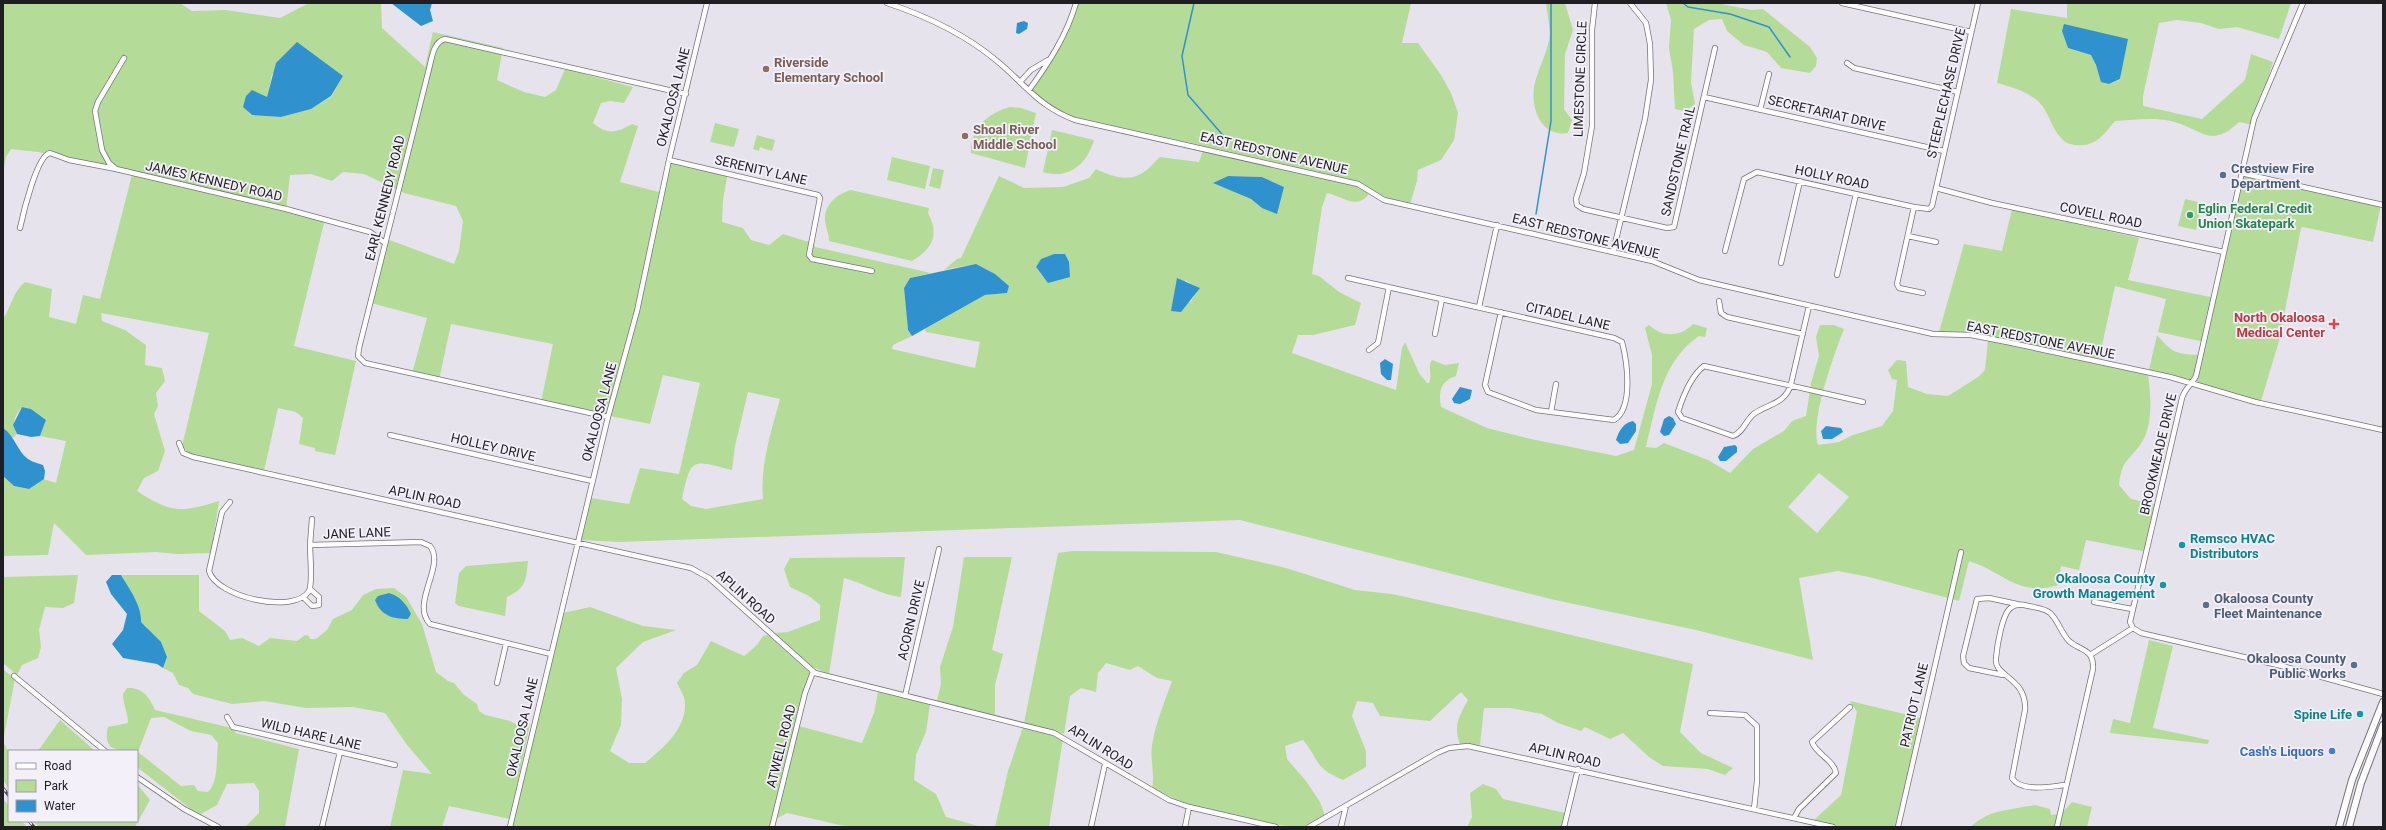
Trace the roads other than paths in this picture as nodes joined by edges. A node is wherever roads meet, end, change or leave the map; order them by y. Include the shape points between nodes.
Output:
1 (707, 3) edge
2 (887, 3) edge
3 (1076, 3) edge
4 (1595, 3) edge
5 (1630, 3) edge
6 (1842, 3) edge
7 (1978, 3) edge
8 (2303, 3) edge
9 (1971, 32) junction
10 (1715, 48) dead end
11 (124, 58) dead end
12 (1048, 60) junction
13 (1847, 63) dead end
14 (1769, 74) dead end
15 (1020, 82) junction
16 (1028, 90) junction
17 (1958, 92) junction
18 (686, 94) junction
19 (1704, 97) junction
20 (1760, 110) junction
21 (1944, 151) junction
22 (669, 160) junction
23 (116, 169) junction
24 (2241, 172) junction
25 (1800, 181) junction
26 (1936, 188) junction
27 (1856, 194) junction
28 (2383, 205) edge
29 (1914, 207) junction
30 (1621, 218) junction
31 (1497, 225) junction
32 (20, 228) dead end
33 (1908, 236) junction
34 (1936, 242) dead end
35 (385, 243) junction
36 (1726, 250) dead end
37 (1613, 252) junction
38 (2224, 252) junction
39 (1781, 263) dead end
40 (872, 271) dead end
41 (1837, 275) dead end
42 (1348, 278) dead end
43 (1389, 287) junction
44 (1923, 293) dead end
45 (1442, 299) junction
46 (1718, 301) dead end
47 (1809, 306) junction
48 (1479, 307) junction
49 (1501, 312) junction
50 (1436, 334) dead end
51 (1802, 334) junction
52 (1369, 350) dead end
53 (1556, 384) dead end
54 (1791, 384) junction
55 (2192, 384) junction
56 (1863, 402) dead end
57 (1551, 412) junction
58 (608, 417) junction
59 (2383, 430) edge
60 (390, 435) dead end
61 (179, 443) dead end
62 (592, 481) junction
63 (230, 502) dead end
64 (312, 519) dead end
65 (578, 543) junction
66 (310, 545) junction
67 (939, 549) dead end
68 (1961, 552) dead end
69 (310, 589) junction
70 (303, 597) junction
71 (2094, 602) dead end
72 (2022, 605) junction
73 (2132, 610) junction
74 (2134, 628) junction
75 (506, 644) junction
76 (551, 654) junction
77 (2090, 655) junction
78 (813, 672) junction
79 (14, 676) dead end
80 (2008, 676) junction
81 (497, 683) dead end
82 (2383, 694) edge
83 (905, 696) junction
84 (2383, 702) edge
85 (1850, 707) dead end
86 (1710, 713) dead end
87 (227, 718) dead end
88 (2383, 725) edge
89 (104, 750) edge
90 (340, 752) junction
91 (1105, 764) junction
92 (395, 765) dead end
93 (1578, 769) junction
94 (138, 778) edge
95 (2352, 780) junction
96 (2361, 783) junction
97 (2066, 785) junction
98 (1346, 806) junction
99 (1189, 807) junction
100 (1754, 809) junction
101 (1794, 818) junction
102 (1826, 826) edge
103 (218, 827) edge
104 (322, 827) edge
105 (510, 827) edge
106 (772, 827) edge
107 (1091, 827) edge
108 (1185, 827) edge
109 (1276, 827) edge
110 (1310, 827) edge
111 (1341, 827) edge
112 (1564, 827) edge
113 (1833, 827) edge
114 (1898, 827) edge
115 (2057, 827) edge
116 (2339, 827) edge
117 (2349, 827) edge

1 - 18 street, OKALOOSA LANE
2 - 15 street, EAST REDSTONE AVENUE via 946,27 976,46
3 - 12 street via 1069,25
4 - 30 street, LIMESTONE CIRCLE via 1592,30 1592,126 1584,173 1576,199 1577,205 1583,209
5 - 30 street via 1646,23 1650,44 1651,80 1645,119
6 - 9 street
7 - 9 street, STEEPLECHASE DRIVE
8 - 24 street, BROOKMEADE DRIVE via 2254,119
9 - 17 street, STEEPLECHASE DRIVE
10 - 19 street, SANDSTONE TRAIL
11 - 23 street via 95,111 102,150 109,163
12 - 15 street via 1031,70
12 - 16 street
13 - 17 street via 1854,68
14 - 20 street
15 - 16 street, EAST REDSTONE AVENUE
16 - 31 street, EAST REDSTONE AVENUE via 1041,103 1075,120 1358,184 1384,200
17 - 21 street, STEEPLECHASE DRIVE
18 - 22 street, OKALOOSA LANE
18 - 35 street, EARL KENNEDY ROAD via 442,40 435,47
19 - 20 street, SECRETARIAT DRIVE
19 - 30 street, SANDSTONE TRAIL via 1674,227 1667,228
20 - 21 street, SECRETARIAT DRIVE
21 - 26 street, STEEPLECHASE DRIVE
22 - 40 street, SERENITY LANE via 818,195 820,198 809,255 812,259
22 - 58 street, OKALOOSA LANE via 637,311
23 - 32 street, JAMES KENNEDY ROAD via 69,160 50,153 43,156 31,184
23 - 35 street, JAMES KENNEDY ROAD via 255,204 286,209 370,232
24 - 28 street
24 - 38 street, BROOKMEADE DRIVE
25 - 27 street, HOLLY ROAD
25 - 36 street, HOLLY ROAD via 1758,172 1744,179
25 - 39 street
26 - 29 street, HOLLY ROAD via 1929,209
26 - 38 street, COVELL ROAD
27 - 29 street, HOLLY ROAD
27 - 41 street
29 - 33 street
30 - 37 street
31 - 37 street, EAST REDSTONE AVENUE
31 - 48 street
33 - 34 street
33 - 44 street via 1897,284 1899,288
35 - 58 street, EARL KENNEDY ROAD via 359,348 358,356 363,363
37 - 47 street, EAST REDSTONE AVENUE via 1652,261 1699,280
38 - 55 street, BROOKMEADE DRIVE
42 - 43 street, CITADEL LANE
43 - 45 street, CITADEL LANE
43 - 52 street via 1378,343
45 - 48 street, CITADEL LANE
45 - 50 street
46 - 51 street via 1721,313 1727,317
47 - 51 street
47 - 55 street, EAST REDSTONE AVENUE via 1933,334 1971,334
48 - 49 street, CITADEL LANE
49 - 57 street, CITADEL LANE via 1485,385 1488,392 1536,410
49 - 57 street, CITADEL LANE via 1622,342 1628,381 1619,417 1614,420
51 - 54 street
53 - 57 street
54 - 54 street via 1785,398 1754,413 1733,436 1682,418 1678,412 1698,370 1704,366
54 - 56 street
55 - 59 street, EAST REDSTONE AVENUE via 2254,402
55 - 73 street, BROOKMEADE DRIVE via 2184,391 2182,398
58 - 62 street, OKALOOSA LANE
60 - 62 street, HOLLEY DRIVE
61 - 65 street, APLIN ROAD via 183,453 193,457
62 - 65 street, OKALOOSA LANE
63 - 70 street via 222,512 209,566 213,580 218,585 252,600 294,600
64 - 66 street
65 - 76 street, OKALOOSA LANE
65 - 78 street, APLIN ROAD via 691,568 702,573
66 - 69 street, JANE LANE
66 - 75 street, JANE LANE via 415,542 426,544 432,548 434,558 423,607 426,620 433,626
67 - 83 street, ACORN DRIVE
68 - 114 street, PATRIOT LANE
69 - 70 street
69 - 70 street via 319,597 319,605 312,606
71 - 73 street
72 - 77 street via 2047,611 2069,641
72 - 80 street via 2012,607 2006,613 1996,658 1998,670
72 - 80 street via 1989,598 1977,599 1963,656 1964,663 1969,668
73 - 74 street, BROOKMEADE DRIVE via 2130,622
74 - 77 street
74 - 82 street via 2141,633 2282,666
75 - 76 street, JANE LANE
75 - 81 street
76 - 105 street, OKALOOSA LANE
77 - 97 street via 2093,669
78 - 83 street, APLIN ROAD
78 - 106 street, ATWELL ROAD via 805,693
79 - 89 street
80 - 97 street via 2022,690 2025,705 2012,778 2017,783 2034,787
83 - 91 street, APLIN ROAD via 1054,732 1069,739
84 - 95 main road
85 - 101 street via 1812,742 1834,767 1836,773 1799,809
86 - 100 street via 1745,715 1757,726
87 - 90 street, WILD HARE LANE via 234,727
88 - 96 main road
90 - 92 street, WILD HARE LANE
90 - 104 street
91 - 99 street, APLIN ROAD via 1161,796
91 - 107 street
93 - 98 street, APLIN ROAD via 1476,746 1459,746 1438,753
93 - 100 street, APLIN ROAD
93 - 112 street
94 - 103 street via 184,809
95 - 96 street
95 - 116 main road
96 - 117 main road
97 - 115 street
98 - 110 street, APLIN ROAD
98 - 111 street
99 - 108 street
99 - 109 street, APLIN ROAD
100 - 101 street, APLIN ROAD
101 - 102 street, APLIN ROAD
102 - 113 street, APLIN ROAD

